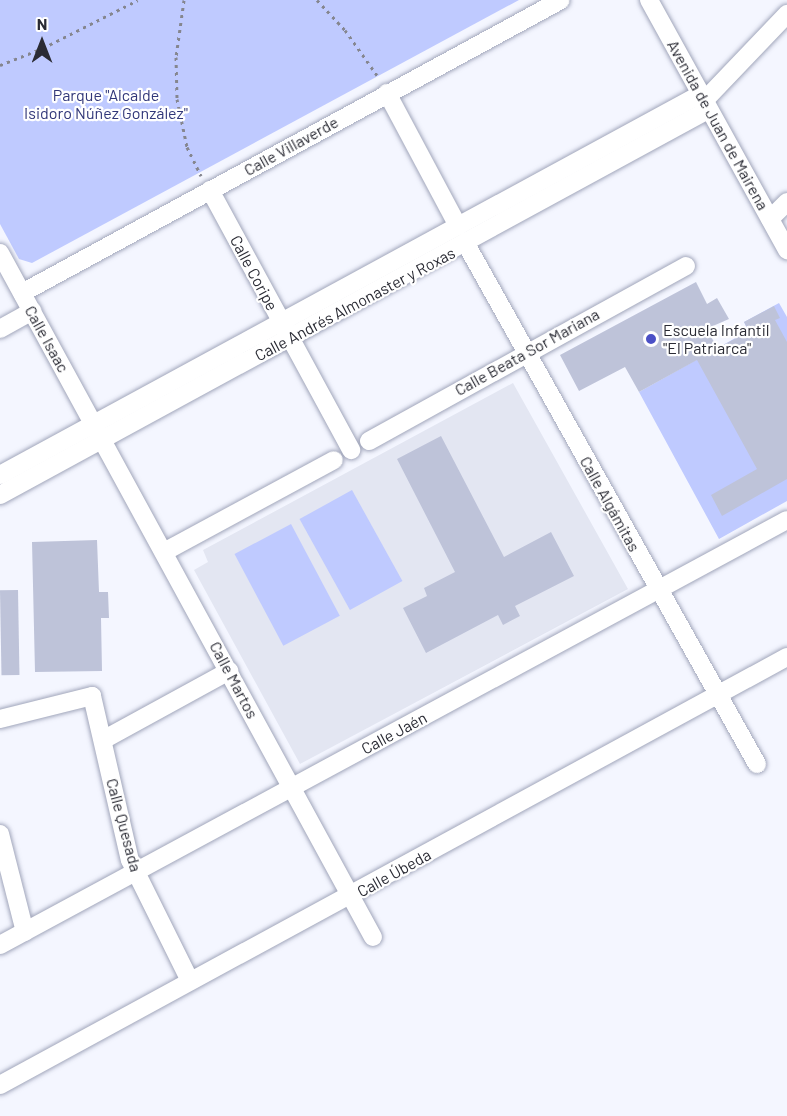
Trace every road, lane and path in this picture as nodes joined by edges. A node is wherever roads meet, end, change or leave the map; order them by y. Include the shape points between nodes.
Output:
1 (138, 0) edge
2 (184, 0) edge
3 (316, 0) edge
4 (561, 0) edge
5 (649, 0) edge
6 (787, 14) edge
7 (0, 64) edge
8 (387, 93) junction
9 (704, 102) junction
10 (210, 190) junction
11 (787, 202) edge
12 (770, 219) junction
13 (458, 226) junction
14 (466, 244) junction
15 (787, 250) edge
16 (0, 254) edge
17 (686, 266) dead end
18 (22, 293) junction
19 (32, 311) junction
20 (0, 329) edge
21 (286, 331) junction
22 (525, 352) junction
23 (99, 432) junction
24 (369, 441) dead end
25 (351, 450) dead end
26 (334, 460) dead end
27 (0, 475) edge
28 (0, 495) edge
29 (787, 520) edge
30 (164, 552) junction
31 (658, 590) junction
32 (787, 657) edge
33 (229, 671) junction
34 (717, 695) junction
35 (0, 719) edge
36 (103, 740) junction
37 (756, 764) dead end
38 (291, 788) junction
39 (0, 834) edge
40 (135, 874) junction
41 (351, 897) junction
42 (25, 932) junction
43 (373, 937) dead end
44 (0, 945) edge
45 (190, 981) junction
46 (0, 1085) edge

1 - 7 path via 44,48
2 - 10 path via 176,57 177,99 187,147
3 - 8 path via 345,30
4 - 8 street, Calle Villaverde
5 - 9 street, Avenida de Juan de Mairena
6 - 9 street
8 - 10 street, Calle Villaverde
8 - 13 street
9 - 12 street, Avenida de Juan de Mairena
9 - 13 street, Calle Andrés Almonaster y Roxas
9 - 14 street, Calle Andrés Almonaster y Roxas
10 - 18 street, Calle Villaverde
10 - 21 street, Calle Coripe
11 - 12 street
12 - 15 street, Avenida de Juan de Mairena
13 - 21 street, Calle Andrés Almonaster y Roxas
14 - 21 street, Calle Andrés Almonaster y Roxas
14 - 22 street, Calle Algámitas
16 - 18 street, Calle Isaac
17 - 22 street, Calle Beata Sor Mariana
18 - 19 street, Calle Isaac
19 - 20 street
19 - 23 street, Calle Isaac
21 - 23 street, Calle Andrés Almonaster y Roxas
21 - 25 street, Calle Coripe
22 - 24 street, Calle Beata Sor Mariana
22 - 31 street, Calle Algámitas
23 - 27 street, Calle Andrés Almonaster y Roxas
23 - 28 street, Calle Andrés Almonaster y Roxas
23 - 30 street, Calle Martos
26 - 30 street
29 - 31 street, Calle Jaén
30 - 33 street, Calle Martos
31 - 34 street, Calle Algámitas
31 - 38 street, Calle Jaén
32 - 34 street, Calle Úbeda
33 - 36 street
33 - 38 street, Calle Martos
34 - 37 street, Calle Algámitas
34 - 41 street, Calle Úbeda
35 - 36 street, Calle Quesada via 92,696
36 - 40 street, Calle Quesada
38 - 40 street, Calle Jaén
38 - 41 street, Calle Martos
39 - 42 street
40 - 42 street, Calle Jaén
40 - 45 street, Calle Quesada
41 - 43 street, Calle Martos
41 - 45 street, Calle Úbeda
42 - 44 street, Calle Jaén
45 - 46 street, Calle Úbeda

